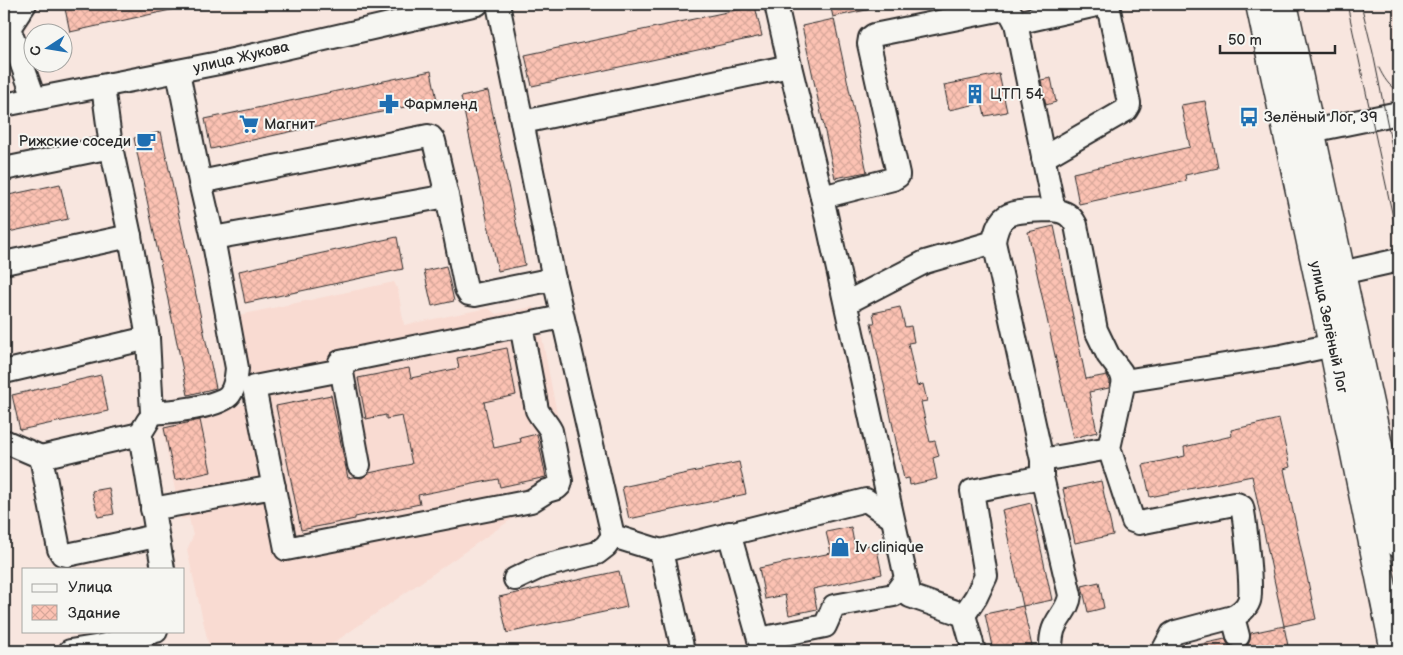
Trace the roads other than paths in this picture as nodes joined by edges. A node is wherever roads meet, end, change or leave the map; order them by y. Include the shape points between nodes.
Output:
1 (25, 4) edge
2 (477, 4) edge
3 (498, 4) edge
4 (776, 4) edge
5 (1260, 4) edge
6 (1283, 4) edge
7 (1010, 11) edge
8 (6, 29) edge
9 (790, 66) junction
10 (178, 72) junction
11 (103, 86) junction
12 (34, 98) junction
13 (4, 105) edge
14 (1399, 113) edge
15 (523, 122) junction
16 (1311, 131) junction
17 (111, 147) junction
18 (1043, 158) junction
19 (4, 169) edge
20 (200, 182) junction
21 (447, 196) junction
22 (822, 197) junction
23 (1054, 210) junction
24 (130, 236) junction
25 (213, 238) junction
26 (994, 242) junction
27 (1399, 260) edge
28 (4, 263) edge
29 (1341, 274) junction
30 (554, 279) junction
31 (846, 303) junction
32 (562, 317) junction
33 (521, 325) junction
34 (148, 338) junction
35 (1333, 345) junction
36 (342, 370) junction
37 (4, 372) edge
38 (1128, 372) junction
39 (152, 413) junction
40 (140, 434) junction
41 (4, 441) edge
42 (1109, 448) junction
43 (41, 457) junction
44 (359, 464) dead end
45 (1042, 469) junction
46 (274, 487) junction
47 (152, 510) junction
48 (892, 518) junction
49 (729, 533) junction
50 (156, 536) junction
51 (612, 536) junction
52 (1399, 543) edge
53 (661, 551) junction
54 (163, 568) edge
55 (514, 579) dead end
56 (906, 579) junction
57 (964, 615) junction
58 (153, 632) edge
59 (764, 645) edge
60 (102, 648) edge
61 (70, 651) edge
62 (683, 651) edge
63 (974, 651) edge
64 (1052, 651) edge
65 (1163, 651) edge
66 (1395, 651) edge

1 - 8 street
2 - 10 street, улица Жукова
3 - 15 street
4 - 9 street
5 - 35 main road, улица Зелёный Лог
6 - 16 main road, улица Зелёный Лог
7 - 18 street
7 - 18 street via 1100,4 1109,10 1129,106
7 - 22 street via 872,36 869,44 898,176
8 - 12 street
9 - 15 street
9 - 22 street
10 - 11 street, улица Жукова
10 - 20 street
11 - 12 street, улица Жукова
11 - 17 street
12 - 13 street, улица Жукова
14 - 16 street
15 - 30 street
16 - 29 main road, улица Зелёный Лог
17 - 19 street
17 - 24 street
18 - 23 street
20 - 21 street via 428,136 434,141
20 - 25 street
21 - 25 street
21 - 30 street via 469,294
22 - 31 street
23 - 26 street via 1009,215 997,228
23 - 38 street via 1068,214 1076,225 1096,330 1108,355
24 - 28 street
24 - 34 street
25 - 39 street via 237,368 236,383 223,401 180,411
26 - 31 street via 925,262
26 - 45 street
27 - 29 street
29 - 52 main road, улица Зелёный Лог
30 - 32 street
31 - 48 street
32 - 33 street
32 - 51 street
33 - 36 street via 340,362
33 - 46 street via 537,410 550,430 561,480 557,488 531,500 286,548
34 - 37 street
34 - 39 street
35 - 38 street via 1282,356
35 - 66 main road, улица Зелёный Лог
36 - 44 street
36 - 46 street via 254,387
38 - 42 street
39 - 40 street
40 - 43 street
40 - 47 street
41 - 43 street
42 - 45 street
42 - 65 street via 1131,519 1137,524 1234,504 1242,507 1251,586 1250,600 1236,626 1176,632
43 - 50 street via 62,554
45 - 57 street via 972,491 986,576
45 - 64 street via 1070,596 1069,604 1055,625
46 - 47 street
47 - 50 street
48 - 49 street via 866,500
48 - 56 street
49 - 53 street
49 - 59 street
50 - 54 street
51 - 53 street
51 - 55 street via 597,553 540,567
53 - 62 street
56 - 57 street via 910,596
56 - 59 street via 894,595 834,606 825,626
57 - 63 street
58 - 60 street
60 - 61 street

